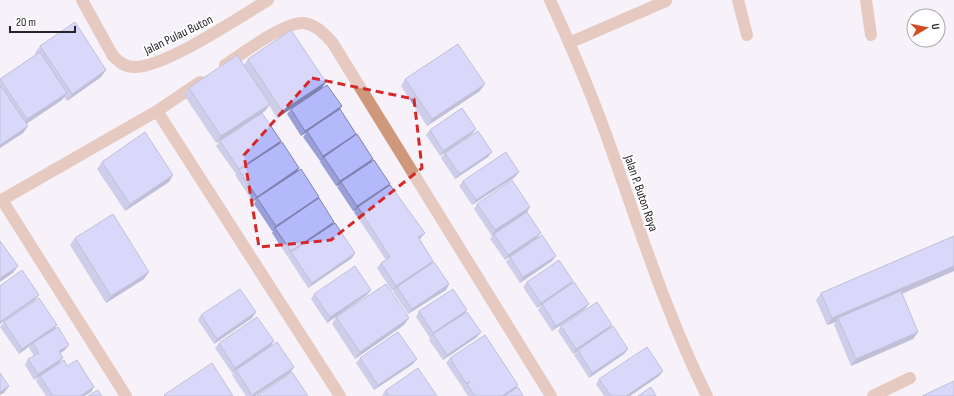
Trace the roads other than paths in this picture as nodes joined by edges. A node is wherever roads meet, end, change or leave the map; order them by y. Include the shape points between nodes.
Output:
1 (82, 0) edge
2 (268, 0) edge
3 (550, 0) edge
4 (738, 0) edge
5 (866, 0) edge
6 (666, 1) dead end
7 (747, 35) dead end
8 (870, 35) dead end
9 (568, 43) junction
10 (157, 111) junction
11 (1, 201) edge
12 (910, 378) dead end
13 (126, 396) edge
14 (340, 396) edge
15 (551, 396) edge
16 (707, 396) edge
17 (873, 396) edge

1 - 2 street, Jalan Pulau Buton via 113,56 119,62 132,67 154,64 194,44
3 - 9 street, Jalan P. Buton Raya
4 - 7 street
5 - 8 street
6 - 9 street
9 - 16 street, Jalan P. Buton Raya via 612,152 670,313
10 - 11 street
10 - 14 street
10 - 15 street via 266,38 304,23 319,28 332,42
11 - 13 street
12 - 17 street

